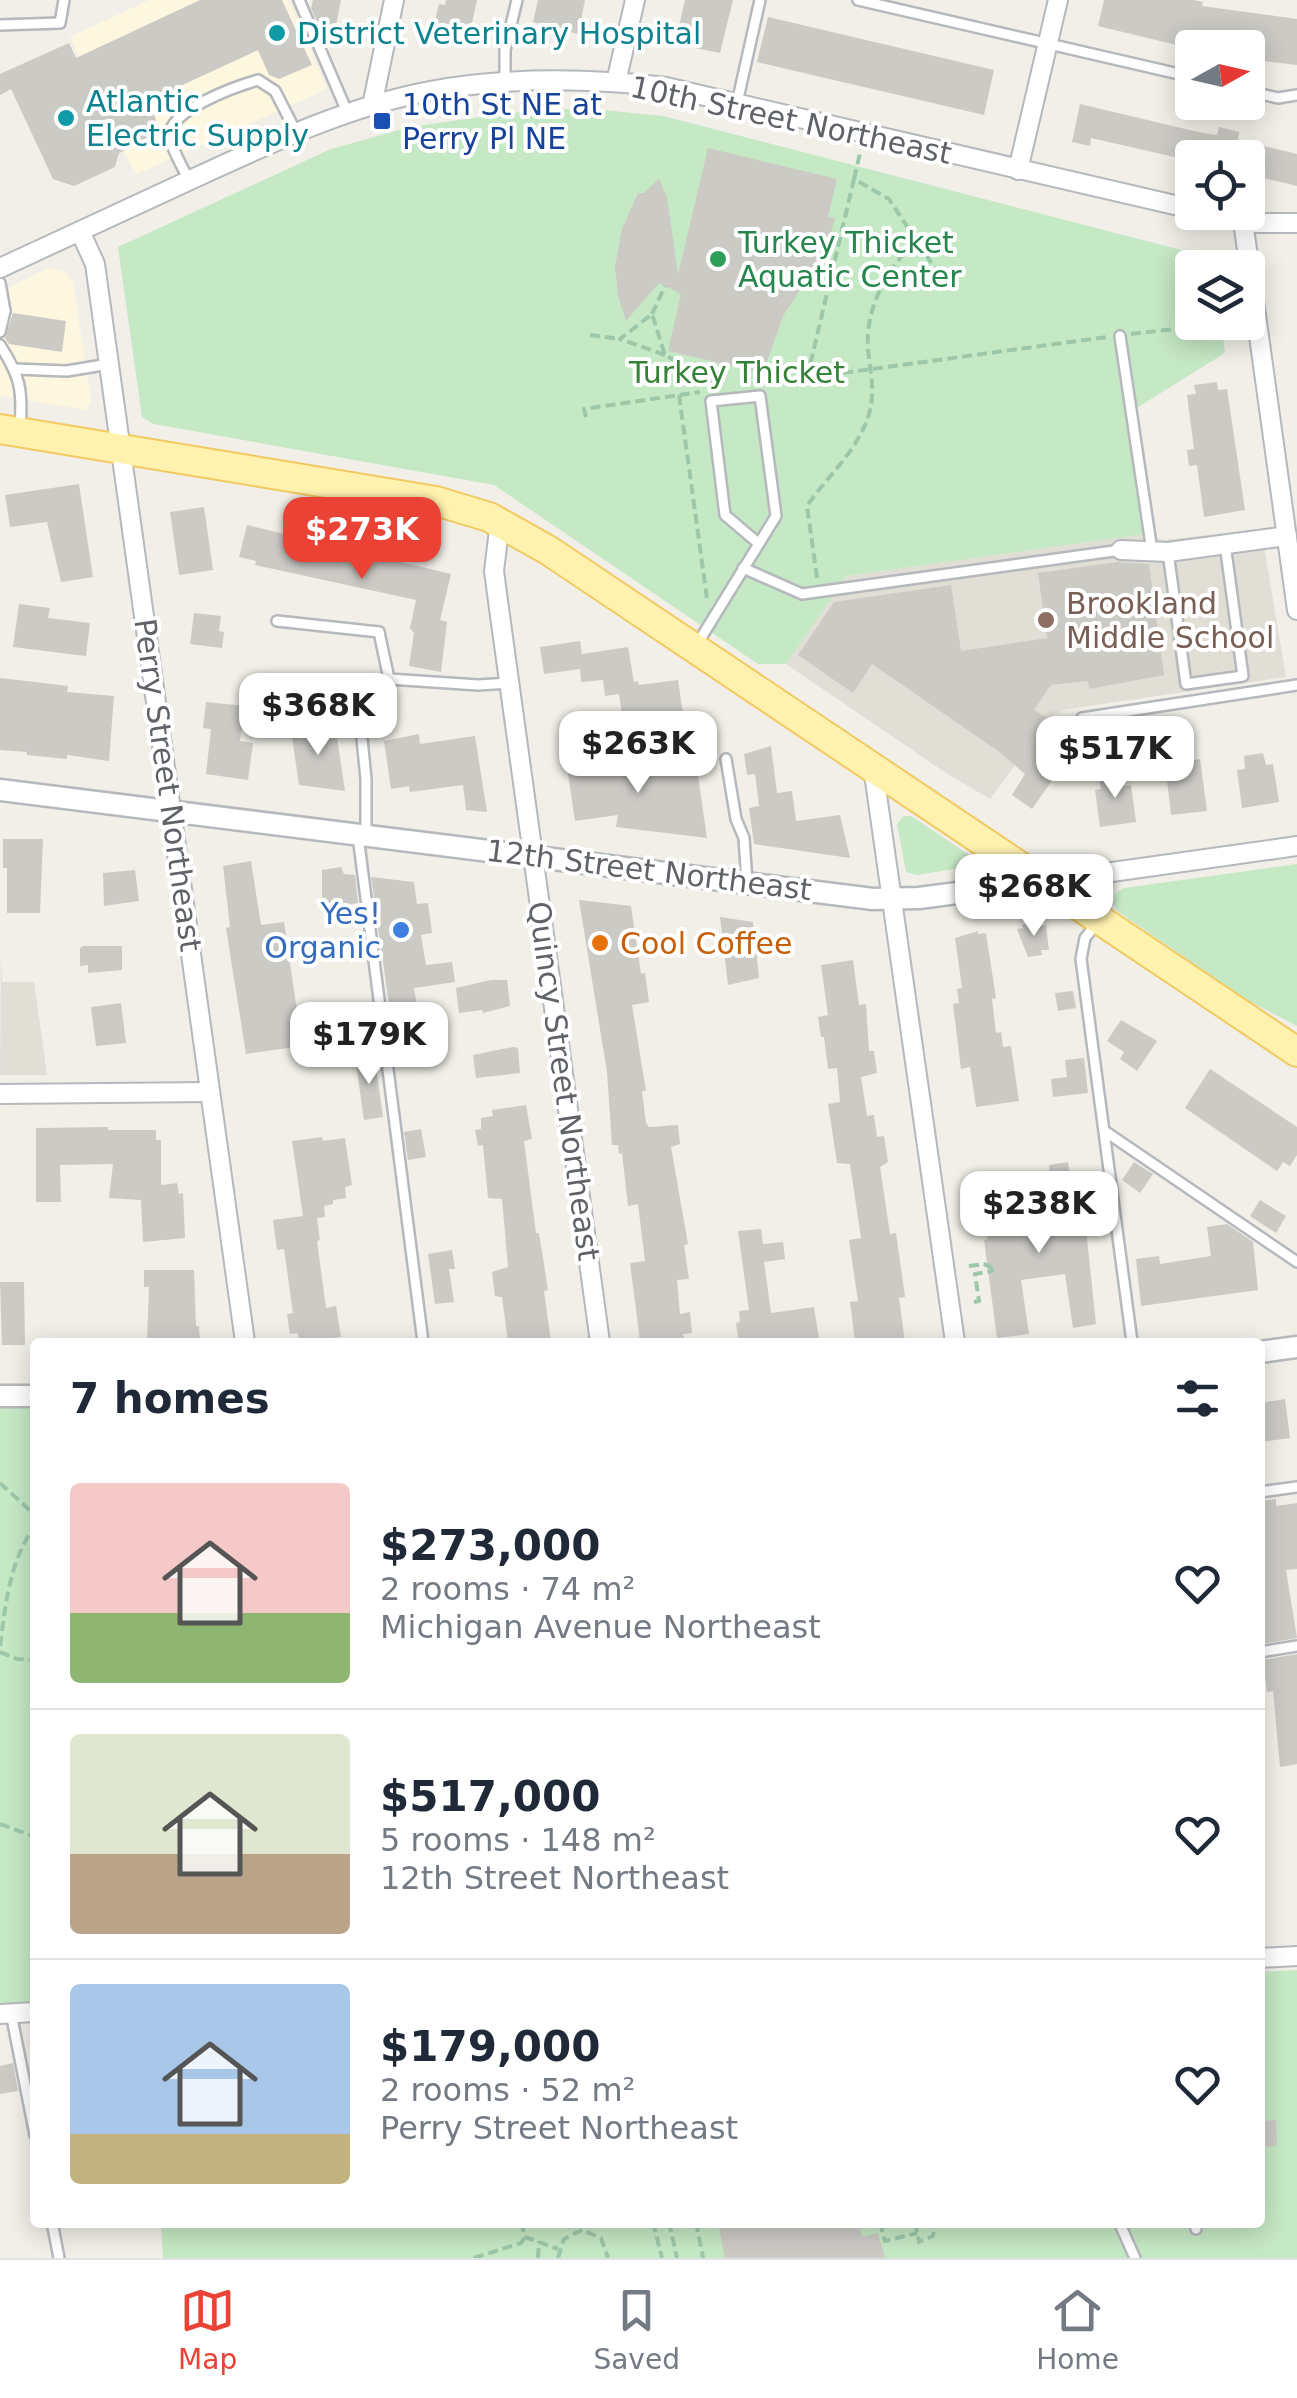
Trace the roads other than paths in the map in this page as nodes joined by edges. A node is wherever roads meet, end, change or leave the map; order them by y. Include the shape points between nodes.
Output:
1 (64, 0) edge
2 (298, 0) edge
3 (394, 0) edge
4 (517, 0) edge
5 (635, 0) edge
6 (760, 0) edge
7 (858, 0) edge
8 (1058, 0) edge
9 (0, 25) edge
10 (1048, 43) junction
11 (1175, 74) edge
12 (505, 82) junction
13 (616, 82) junction
14 (1265, 95) edge
15 (1297, 96) edge
16 (736, 103) junction
17 (372, 106) junction
18 (348, 114) junction
19 (296, 132) junction
20 (1018, 170) junction
21 (189, 180) junction
22 (1175, 205) edge
23 (1297, 223) edge
24 (1265, 224) edge
25 (1244, 230) edge
26 (80, 231) junction
27 (0, 268) edge
28 (0, 283) edge
29 (3, 312) edge
30 (0, 332) edge
31 (1120, 336) road end
32 (0, 345) edge
33 (109, 364) junction
34 (15, 369) junction
35 (10, 431) edge
36 (121, 451) junction
37 (500, 522) junction
38 (1287, 536) junction
39 (758, 543) junction
40 (1225, 544) junction
41 (1120, 550) joint
42 (1160, 552) junction
43 (743, 568) junction
44 (1297, 610) edge
45 (277, 622) dead end
46 (694, 648) junction
47 (389, 678) junction
48 (508, 683) junction
49 (1297, 685) edge
50 (310, 687) dead end
51 (356, 688) junction
52 (1082, 718) dead end
53 (726, 759) dead end
54 (874, 767) junction
55 (0, 790) edge
56 (171, 810) junction
57 (362, 834) junction
58 (1297, 846) edge
59 (533, 855) junction
60 (1041, 882) junction
61 (747, 883) junction
62 (892, 899) junction
63 (1099, 921) junction
64 (1297, 1052) edge
65 (210, 1092) junction
66 (0, 1094) edge
67 (1106, 1132) junction
68 (1297, 1262) edge
69 (244, 1338) edge
70 (423, 1338) edge
71 (599, 1338) edge
72 (954, 1338) edge
73 (1132, 1338) edge
74 (1297, 1347) edge
75 (1265, 1351) edge
76 (0, 1396) edge
77 (30, 1396) edge
78 (1297, 1487) edge
79 (1265, 1491) edge
80 (1297, 1646) edge
81 (1265, 1651) edge
82 (1265, 1954) edge
83 (1297, 1956) edge
84 (6, 2013) edge
85 (30, 2114) edge
86 (53, 2228) edge
87 (1121, 2228) edge
88 (59, 2258) edge
89 (1135, 2258) edge

1 - 9 lane via 60,23
2 - 18 lane
3 - 17 street
4 - 12 lane
5 - 13 street
6 - 16 lane
7 - 10 lane
8 - 10 street
10 - 11 lane
10 - 20 street
12 - 13 street, 10th Street Northeast
12 - 17 street, 10th Street Northeast
13 - 16 street, 10th Street Northeast
14 - 15 lane
16 - 20 street, 10th Street Northeast
17 - 18 street, 10th Street Northeast
18 - 19 street, 10th Street Northeast
19 - 21 street, 10th Street Northeast
19 - 21 lane via 275,91 258,80 184,112 170,138
20 - 22 street, 10th Street Northeast
21 - 26 street, 10th Street Northeast
23 - 24 street
25 - 38 street
26 - 27 street, 10th Street Northeast
26 - 33 street, Perry Street Northeast via 94,264
28 - 29 lane
29 - 30 lane
31 - 42 lane
32 - 34 lane
33 - 34 lane
33 - 36 street, Perry Street Northeast
34 - 35 lane via 23,394
35 - 36 main road
36 - 37 main road via 436,501
36 - 56 street, Perry Street Northeast
37 - 46 main road
37 - 48 street, Quincy Street Northeast via 494,571
38 - 40 street
38 - 44 street
39 - 39 lane via 776,516 760,396 711,401 725,515
39 - 43 lane
40 - 42 street
40 - 42 lane via 1244,676 1186,684
41 - 42 street
41 - 43 lane via 818,592 792,591
43 - 46 lane
45 - 47 lane via 378,632
46 - 54 main road
47 - 48 lane
47 - 51 lane
48 - 59 street, Quincy Street Northeast
49 - 52 lane
50 - 51 lane
51 - 57 lane via 366,780
53 - 61 lane
54 - 60 main road
54 - 62 street
55 - 56 street, 12th Street Northeast
56 - 57 street, 12th Street Northeast
56 - 65 street, Perry Street Northeast
57 - 59 street, 12th Street Northeast
57 - 70 lane
58 - 60 street, 12th Street Northeast
59 - 61 street, 12th Street Northeast
59 - 71 street, Quincy Street Northeast
60 - 62 street, 12th Street Northeast
60 - 63 main road
61 - 62 street, 12th Street Northeast
62 - 72 street
63 - 64 main road
63 - 67 lane via 1084,938 1081,959
65 - 66 street
65 - 69 street, Perry Street Northeast
67 - 68 lane
67 - 73 lane
74 - 75 street
76 - 77 street
78 - 79 lane
80 - 81 lane
82 - 83 street
84 - 85 lane
86 - 88 lane
87 - 89 lane

